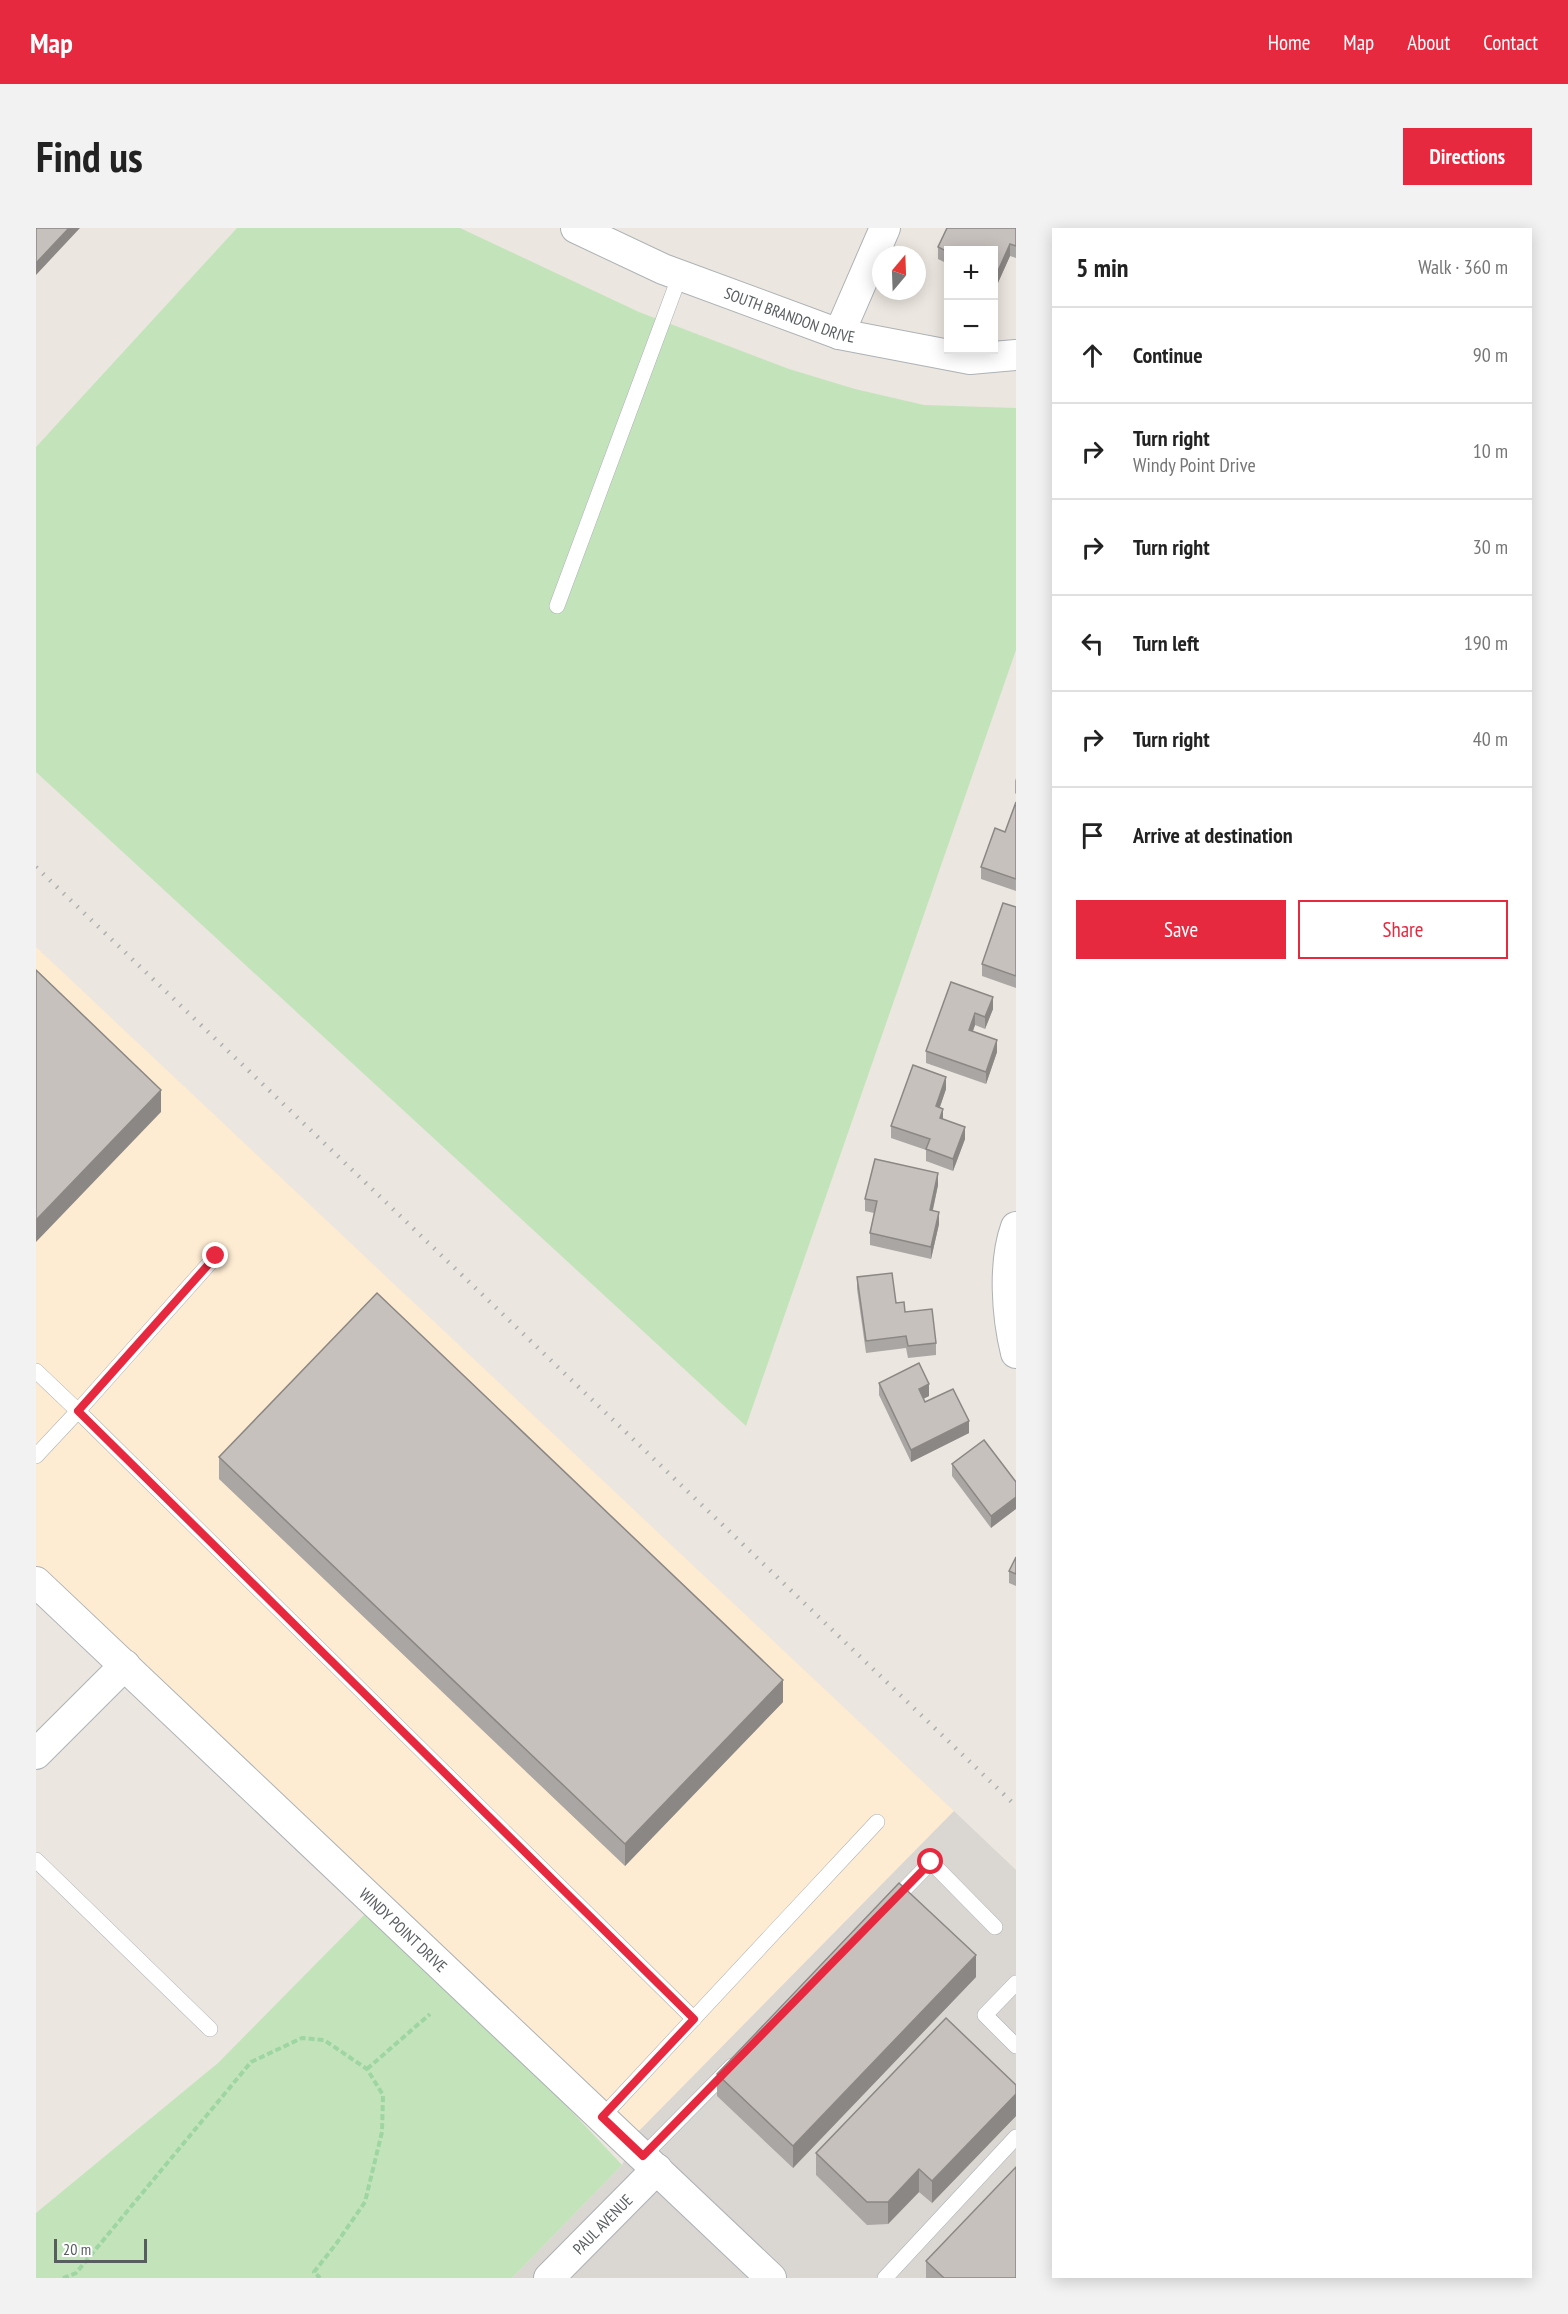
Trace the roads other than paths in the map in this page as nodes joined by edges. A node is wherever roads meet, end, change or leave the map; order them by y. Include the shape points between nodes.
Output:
1 (576, 228) edge
2 (885, 228) edge
3 (680, 276) junction
4 (839, 334) junction
5 (1016, 355) edge
6 (557, 606) dead end
7 (1016, 1227) edge
8 (216, 1256) dead end
9 (1016, 1353) edge
10 (36, 1371) edge
11 (78, 1411) junction
12 (36, 1456) edge
13 (36, 1582) edge
14 (125, 1665) junction
15 (36, 1754) edge
16 (877, 1822) dead end
17 (36, 1860) edge
18 (882, 1912) edge
19 (995, 1927) dead end
20 (1016, 1983) edge
21 (694, 2019) junction
22 (210, 2029) dead end
23 (1016, 2046) edge
24 (742, 2055) edge
25 (602, 2117) junction
26 (1016, 2137) edge
27 (650, 2162) junction
28 (549, 2278) edge
29 (771, 2278) edge
30 (885, 2278) edge

1 - 3 street, SOUTH BRANDON DRIVE
2 - 4 street
3 - 4 street, SOUTH BRANDON DRIVE
3 - 6 lane
4 - 5 street, SOUTH BRANDON DRIVE via 970,359
7 - 9 street via 1007,1292
8 - 11 lane
10 - 11 lane
11 - 12 lane
11 - 21 lane
13 - 14 street, WINDY POINT DRIVE
14 - 15 street
14 - 25 street, WINDY POINT DRIVE
16 - 21 lane
17 - 22 lane
18 - 19 lane via 931,1862
20 - 23 lane via 985,2015
21 - 25 lane
24 - 27 lane
25 - 27 street, WINDY POINT DRIVE
26 - 30 lane
27 - 28 street, PAUL AVENUE
27 - 29 street, WINDY POINT DRIVE

